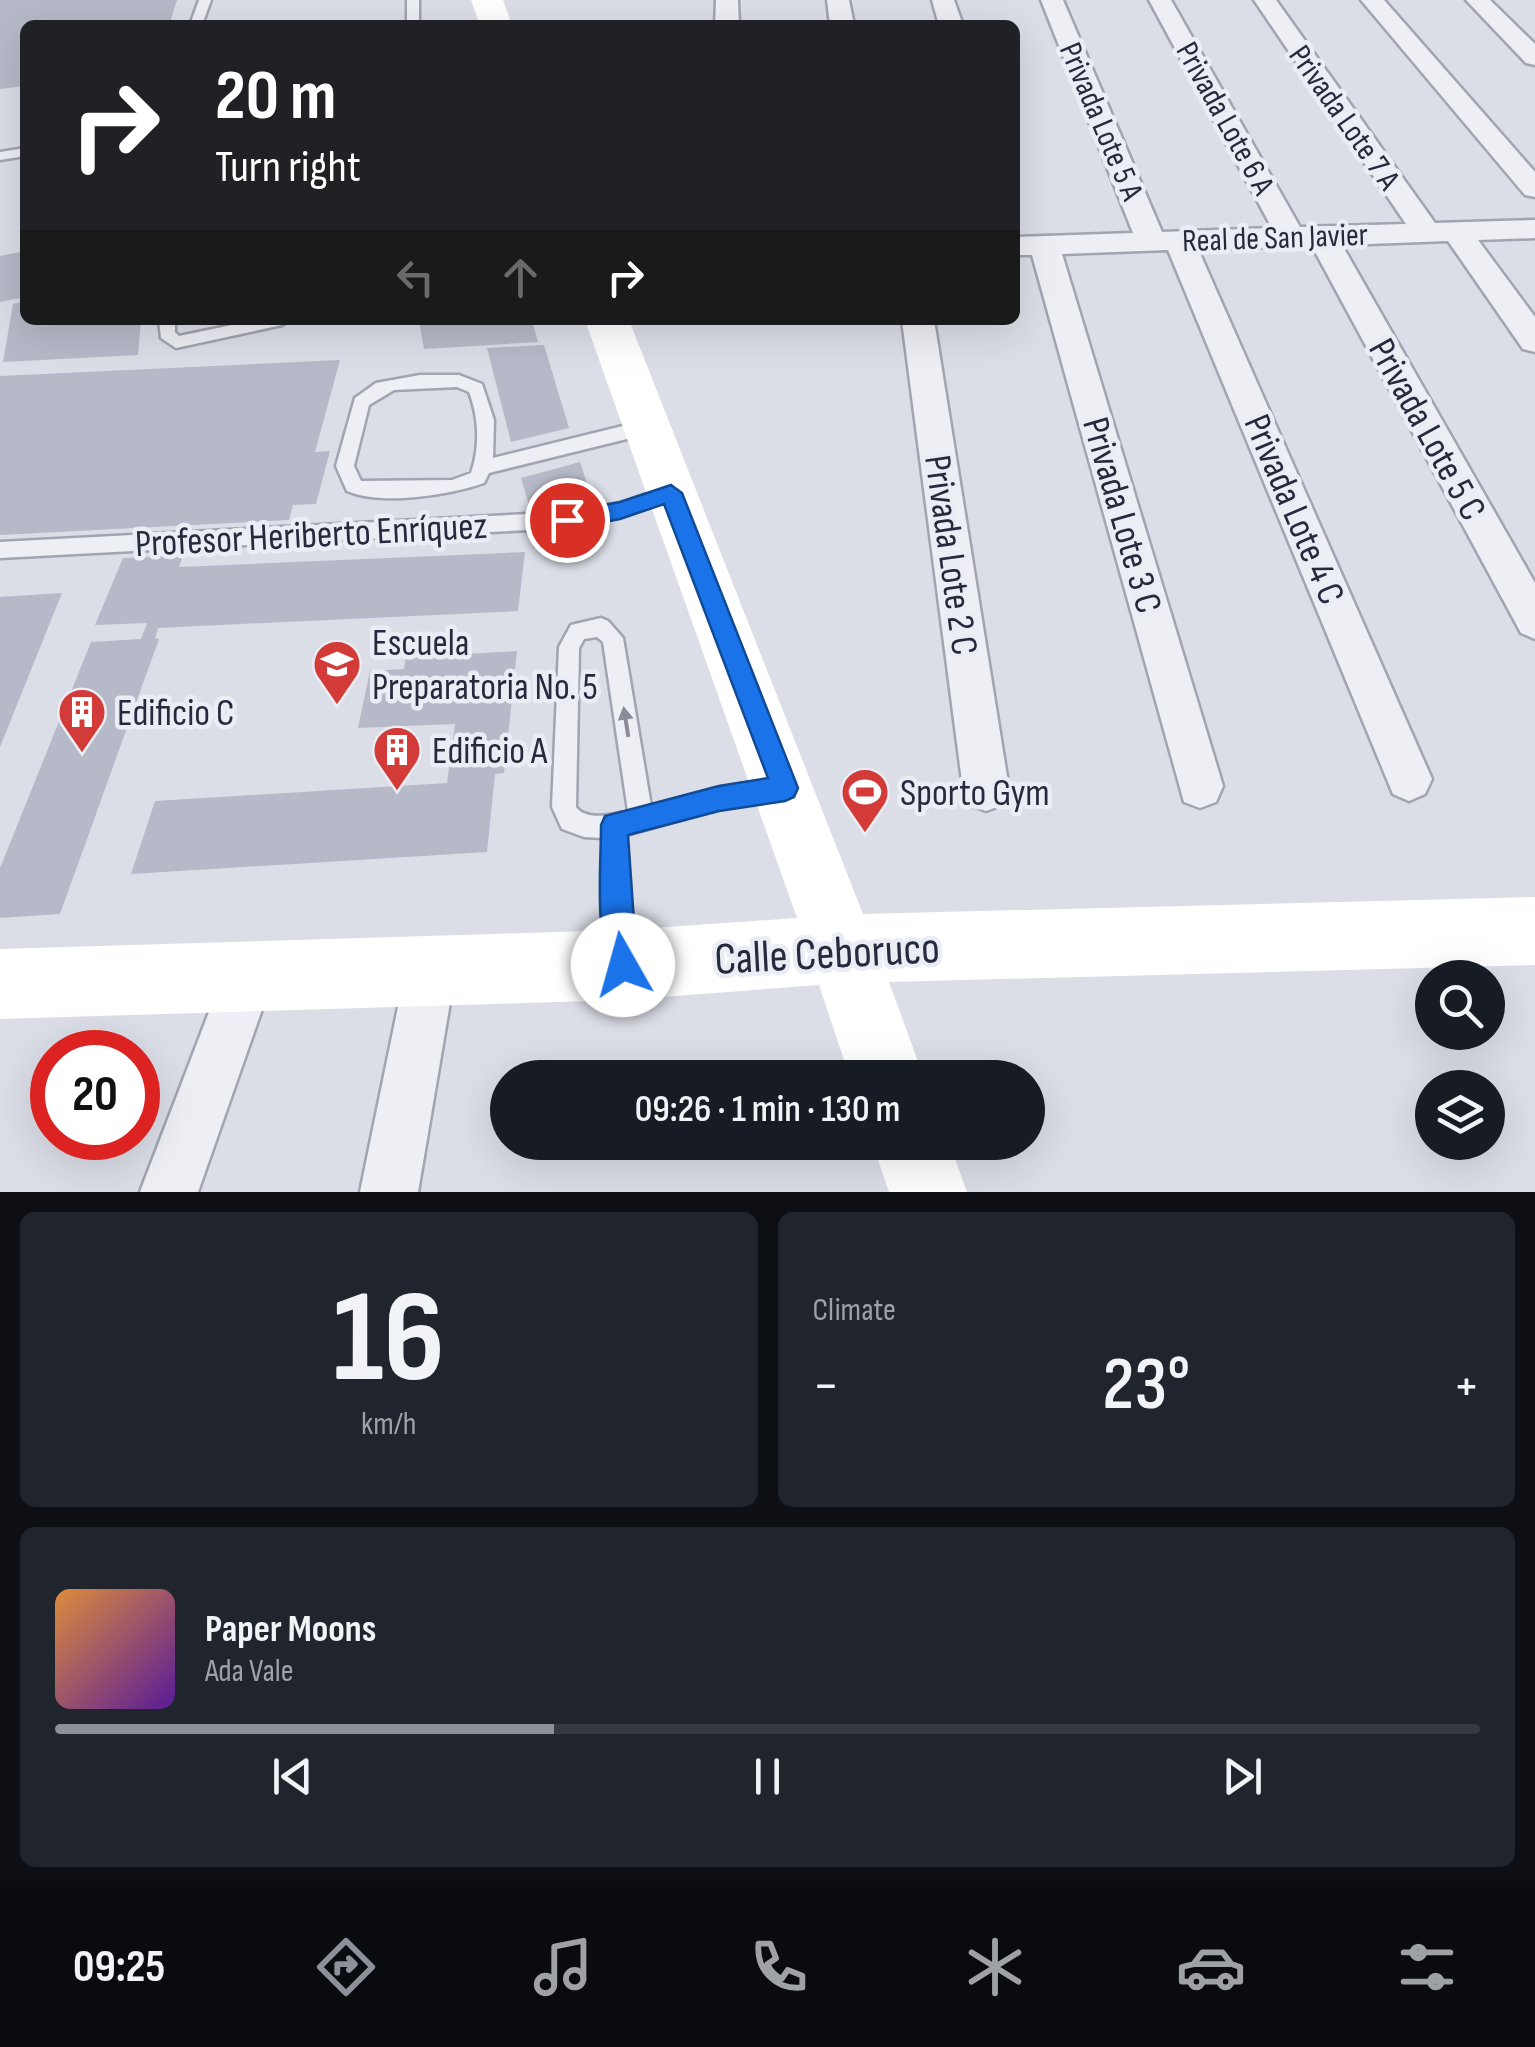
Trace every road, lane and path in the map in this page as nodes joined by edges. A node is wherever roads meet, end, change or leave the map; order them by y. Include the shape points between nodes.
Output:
1 (1052, 0) edge
2 (1160, 0) edge
3 (1265, 0) edge
4 (1372, 0) edge
5 (1477, 0) edge
6 (1535, 58) edge
7 (1535, 189) edge
8 (1535, 230) edge
9 (1442, 233) junction
10 (1306, 236) junction
11 (1165, 240) junction
12 (1023, 242) edge
13 (167, 325) edge
14 (258, 325) edge
15 (609, 325) edge
16 (919, 325) edge
17 (1535, 341) edge
18 (647, 427) junction
19 (484, 468) junction
20 (671, 493) junction
21 (0, 550) edge
22 (1535, 621) edge
23 (1409, 779) dead end
24 (1200, 786) dead end
25 (785, 788) junction
26 (986, 789) dead end
27 (640, 818) junction
28 (614, 825) junction
29 (1535, 931) edge
30 (840, 949) junction
31 (623, 965) junction
32 (430, 973) junction
33 (247, 978) junction
34 (4, 992) edge
35 (880, 1060) edge
36 (916, 1160) edge
37 (170, 1192) edge
38 (390, 1192) edge
39 (928, 1192) edge

1 - 11 street, Privada Lote 5 A
2 - 10 street, Privada Lote 6 A
3 - 9 street, Privada Lote 7 A
4 - 7 street
5 - 6 street
8 - 9 street, Real de San Javier
9 - 10 street, Real de San Javier
9 - 17 street, Privada Lote 7 A
10 - 11 street, Real de San Javier
10 - 22 street, Privada Lote 5 C
11 - 12 street, Real de San Javier
11 - 23 street, Privada Lote 4 C
12 - 24 street, Privada Lote 3 C
13 - 14 lane via 176,342
15 - 18 main road
16 - 26 street, Privada Lote 2 C
18 - 19 lane
18 - 20 main road
19 - 19 lane via 478,478 453,487 354,486 345,466 361,402 392,384 467,383 484,408
20 - 21 lane, Profesor Heriberto Enríquez via 567,520
20 - 25 main road
25 - 27 lane
25 - 30 main road
27 - 28 lane
27 -> 28 lane via 613,638 596,626 578,631 568,647 564,807 576,825
28 - 31 lane
29 - 30 main road, Calle Ceboruco
30 - 31 main road, Calle Ceboruco
30 - 35 main road
31 - 32 main road, Calle Ceboruco
32 - 33 main road, Calle Ceboruco
32 - 38 street
33 - 34 main road, Calle Ceboruco
33 - 37 street
36 - 39 main road

